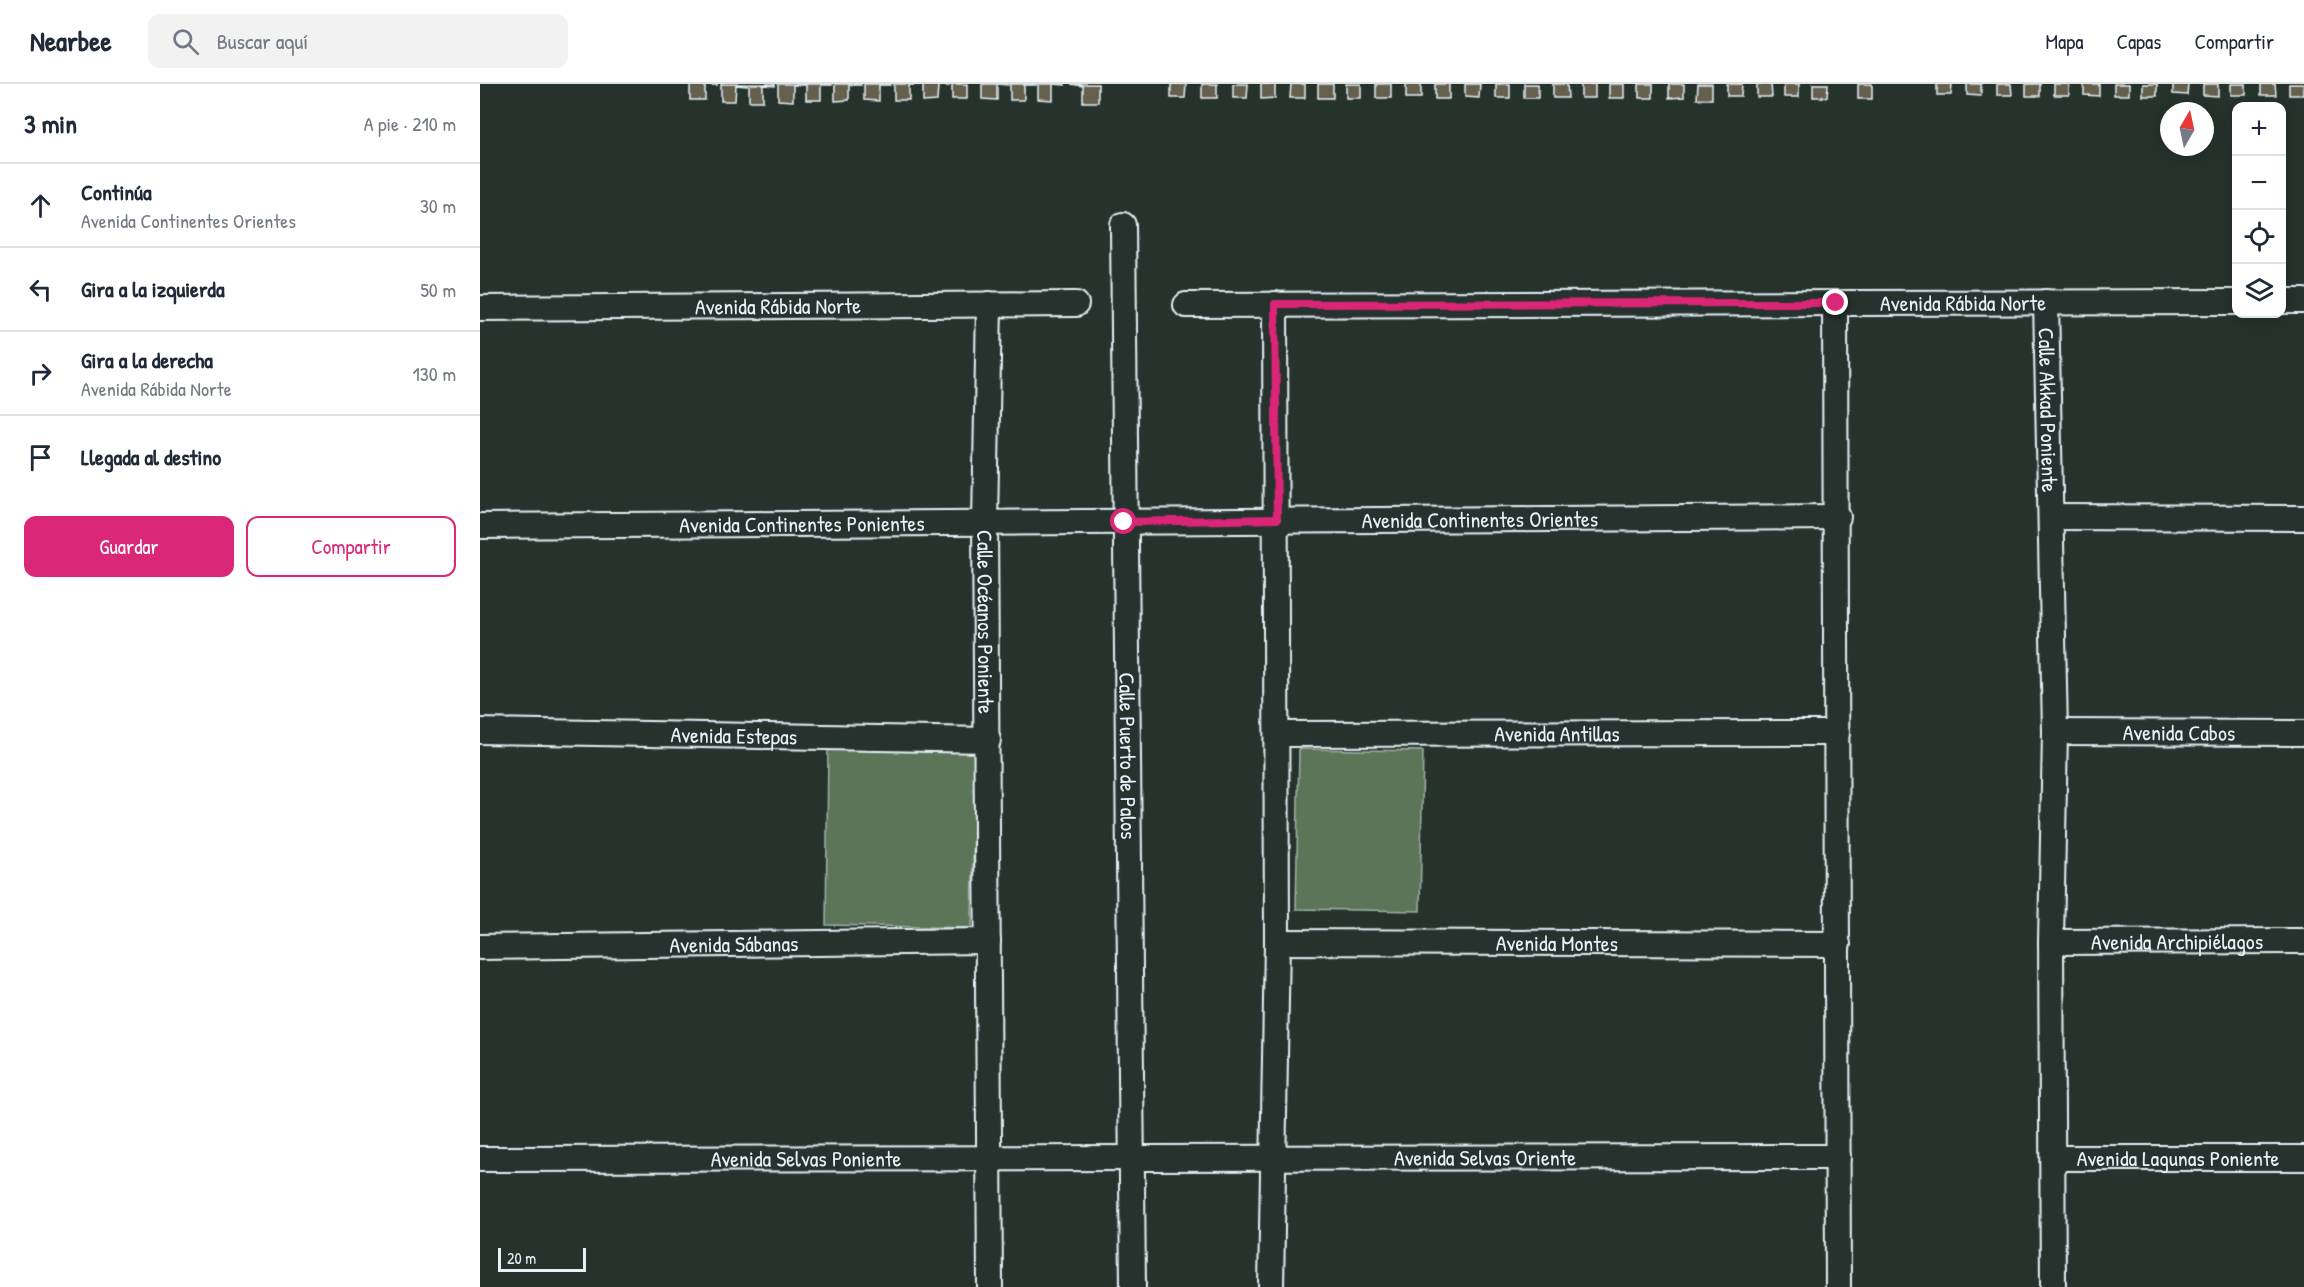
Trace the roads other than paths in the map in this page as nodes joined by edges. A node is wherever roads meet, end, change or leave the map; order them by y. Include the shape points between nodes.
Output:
1 (1123, 225) dead end
2 (2286, 301) edge
3 (2304, 301) edge
4 (2232, 302) edge
5 (1076, 303) dead end
6 (1836, 303) junction
7 (2046, 303) junction
8 (989, 304) junction
9 (1275, 304) junction
10 (1186, 305) dead end
11 (480, 308) edge
12 (1838, 517) junction
13 (2052, 517) junction
14 (2304, 518) edge
15 (1277, 519) junction
16 (985, 522) junction
17 (1124, 522) junction
18 (480, 525) edge
19 (480, 731) edge
20 (2055, 732) junction
21 (1837, 733) junction
22 (2304, 733) edge
23 (1277, 734) junction
24 (988, 740) junction
25 (988, 941) junction
26 (2304, 941) edge
27 (1277, 942) junction
28 (2051, 942) junction
29 (1838, 944) junction
30 (480, 947) edge
31 (1274, 1156) junction
32 (988, 1157) junction
33 (1838, 1157) junction
34 (1132, 1158) junction
35 (2054, 1158) junction
36 (2304, 1158) edge
37 (480, 1160) edge
38 (990, 1287) edge
39 (1133, 1287) edge
40 (1271, 1287) edge
41 (1838, 1287) edge
42 (2053, 1287) edge

1 - 17 street, Calle Puerto de Palos
2 - 3 street
4 - 7 street, Avenida Rábida Norte
5 - 8 street, Avenida Rábida Norte
6 - 7 street, Avenida Rábida Norte
6 - 9 street, Avenida Rábida Norte
6 - 12 street
7 - 13 street, Calle Akkad Poniente
8 - 11 street, Avenida Rábida Norte
8 - 16 street, Calle Océanos Poniente
9 - 10 street, Avenida Rábida Norte
9 - 15 street
12 - 15 street, Avenida Continentes Orientes
12 - 21 street
13 - 14 street
13 - 20 street, Calle Akkad Poniente
15 - 17 street, Avenida Continentes Orientes
15 - 23 street
16 - 17 street, Avenida Continentes Ponientes
16 - 18 street, Avenida Continentes Ponientes
16 - 24 street, Calle Océanos Poniente
17 - 34 street, Calle Puerto de Palos
19 - 24 street, Avenida Estepas
20 - 22 street, Avenida Cabos
20 - 28 street, Calle Akkad Poniente
21 - 23 street, Avenida Antillas
21 - 29 street
23 - 27 street
24 - 25 street, Calle Océanos Poniente
25 - 30 street, Avenida Sábanas
25 - 32 street, Calle Océanos Poniente
26 - 28 street, Avenida Archipiélagos
27 - 29 street, Avenida Montes
27 - 31 street
28 - 35 street, Calle Akkad Poniente
29 - 33 street
31 - 33 street, Avenida Selvas Oriente
31 - 34 street, Avenida Selvas Oriente
31 - 40 street
32 - 34 street, Avenida Selvas Poniente
32 - 37 street, Avenida Selvas Poniente
32 - 38 street, Calle Océanos Poniente
33 - 41 street
34 - 39 street, Calle Puerto de Palos
35 - 36 street, Avenida Lagunas Poniente
35 - 42 street, Calle Akkad Poniente

